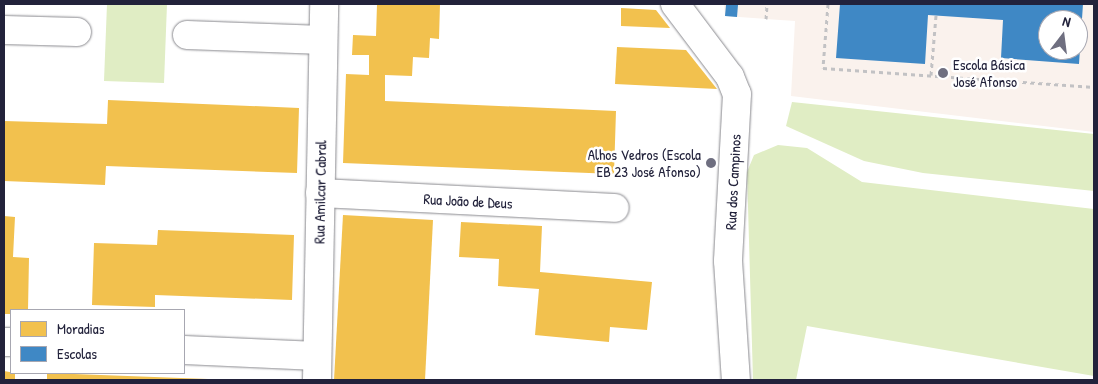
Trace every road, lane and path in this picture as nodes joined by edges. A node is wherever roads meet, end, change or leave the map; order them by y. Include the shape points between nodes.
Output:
1 (324, 4) edge
2 (675, 4) edge
3 (767, 4) edge
4 (828, 4) edge
5 (936, 15) dead end
6 (766, 19) dead end
7 (4, 30) edge
8 (77, 32) dead end
9 (187, 35) dead end
10 (323, 40) junction
11 (931, 75) junction
12 (1094, 87) edge
13 (320, 193) junction
14 (615, 208) dead end
15 (185, 350) edge
16 (317, 368) edge
17 (736, 380) edge

1 - 10 street, Rua Amilcar Cabral
2 - 17 street, Rua dos Campinos via 730,77 737,94 728,262
3 - 6 path
4 - 11 path via 823,68
5 - 11 path
7 - 8 street
9 - 10 street
10 - 13 street, Rua Amilcar Cabral
11 - 12 path
13 - 14 street, Rua João de Deus
13 - 16 street, Rua Amilcar Cabral
15 - 16 street

